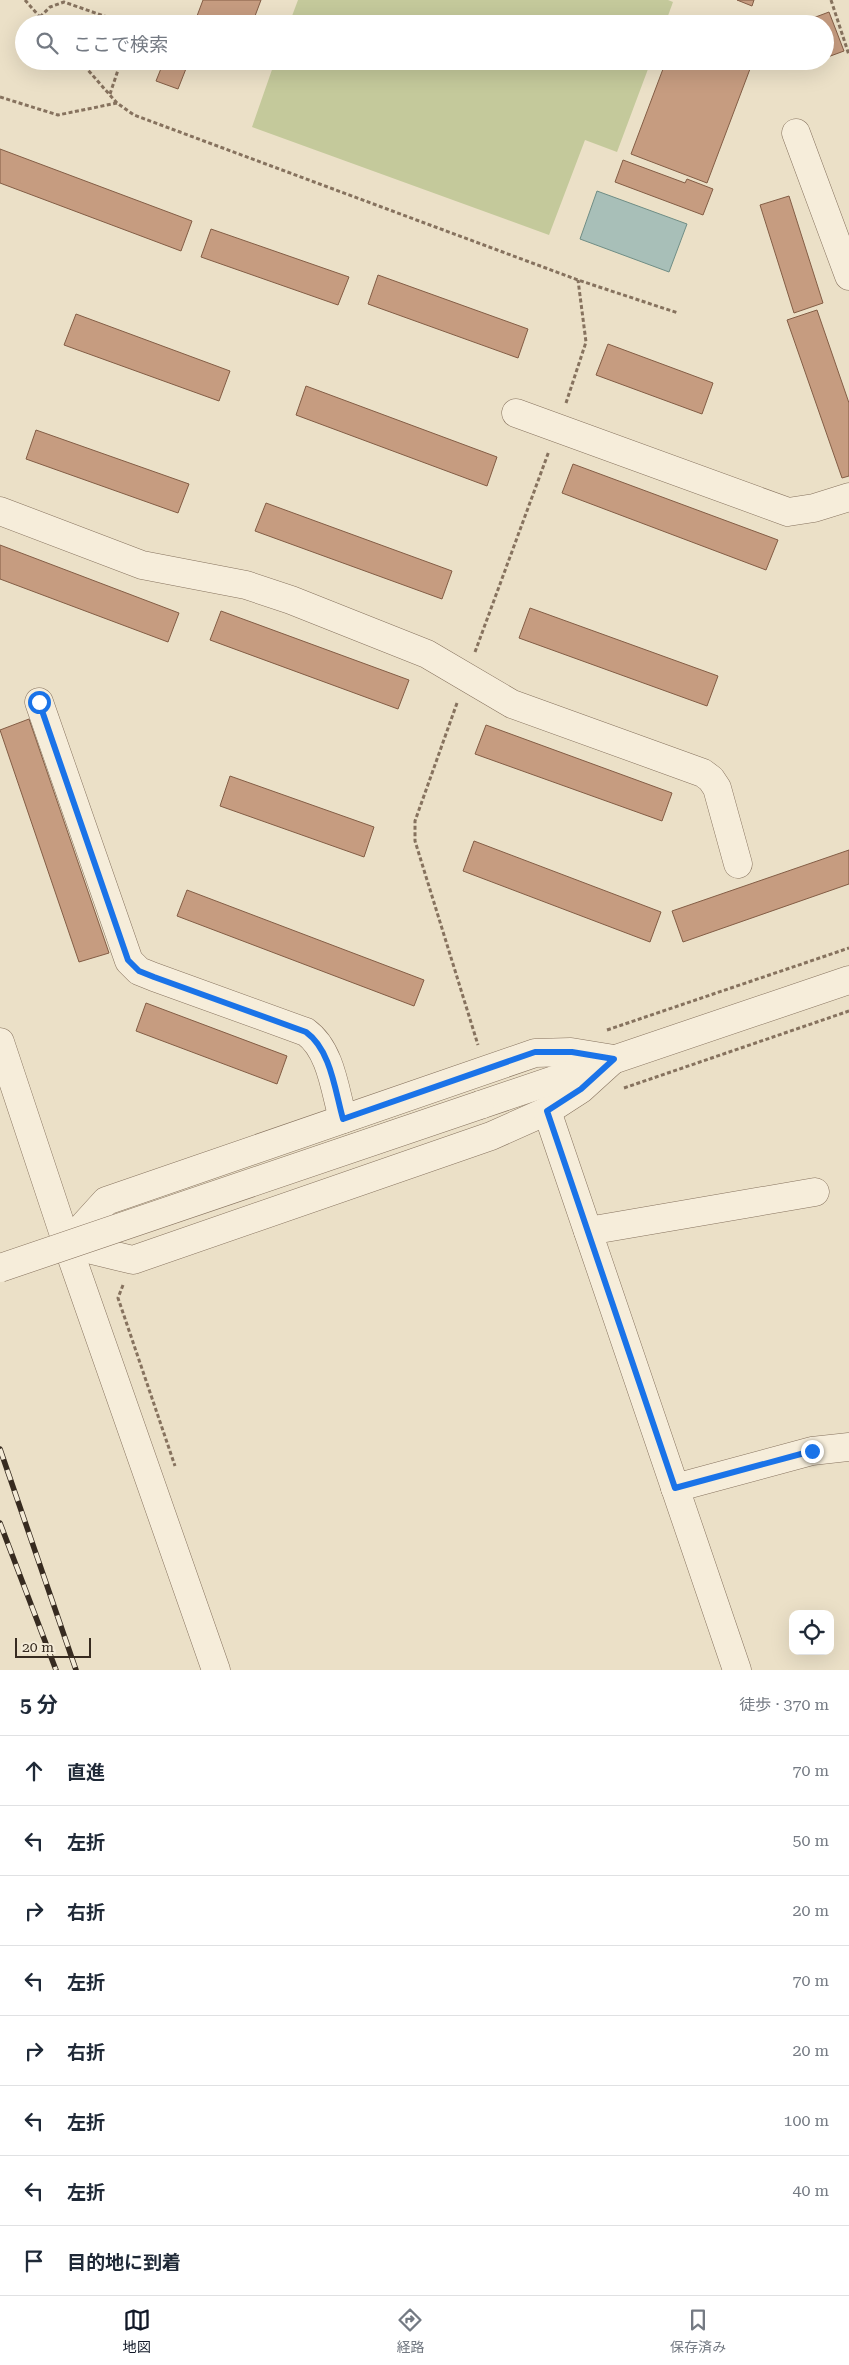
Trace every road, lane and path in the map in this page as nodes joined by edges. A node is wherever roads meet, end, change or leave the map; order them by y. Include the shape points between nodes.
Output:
1 (25, 0) edge
2 (831, 0) edge
3 (38, 15) edge
4 (42, 15) edge
5 (101, 15) edge
6 (849, 55) edge
7 (88, 70) edge
8 (118, 70) edge
9 (110, 94) junction
10 (0, 97) edge
11 (118, 103) junction
12 (796, 132) dead end
13 (849, 276) edge
14 (678, 313) dead end
15 (516, 413) dead end
16 (849, 497) edge
17 (0, 511) edge
18 (39, 702) dead end
19 (738, 864) dead end
20 (849, 948) edge
21 (849, 980) edge
22 (849, 1012) edge
23 (599, 1033) dead end
24 (0, 1042) edge
25 (614, 1059) junction
26 (618, 1090) dead end
27 (547, 1111) junction
28 (343, 1119) junction
29 (815, 1192) dead end
30 (588, 1231) junction
31 (67, 1244) junction
32 (0, 1268) edge
33 (129, 1279) dead end
34 (849, 1447) edge
35 (178, 1474) dead end
36 (675, 1488) junction
37 (216, 1670) edge
38 (737, 1670) edge

1 - 3 path
2 - 6 path
4 - 5 path via 64,2
7 - 9 path
8 - 9 path
9 - 11 path
10 - 11 path via 58,114
11 - 14 path via 143,119 578,280
12 - 13 street
15 - 16 street via 788,512
17 - 19 street via 142,565 246,585 291,600 427,654 512,704 703,773 718,788
18 - 28 street via 128,960 139,971 306,1032 314,1038 326,1058
20 - 23 path
21 - 25 street
22 - 26 path
24 - 31 street
25 - 27 street via 581,1089
25 - 28 street via 572,1052 535,1052
25 - 32 street, bridge
27 - 30 street
27 - 31 street via 491,1136 133,1260
28 - 31 street via 106,1201
29 - 30 street
30 - 36 street
31 - 37 street
33 - 35 path via 123,1284 118,1298
34 - 36 street via 812,1451
36 - 38 street

